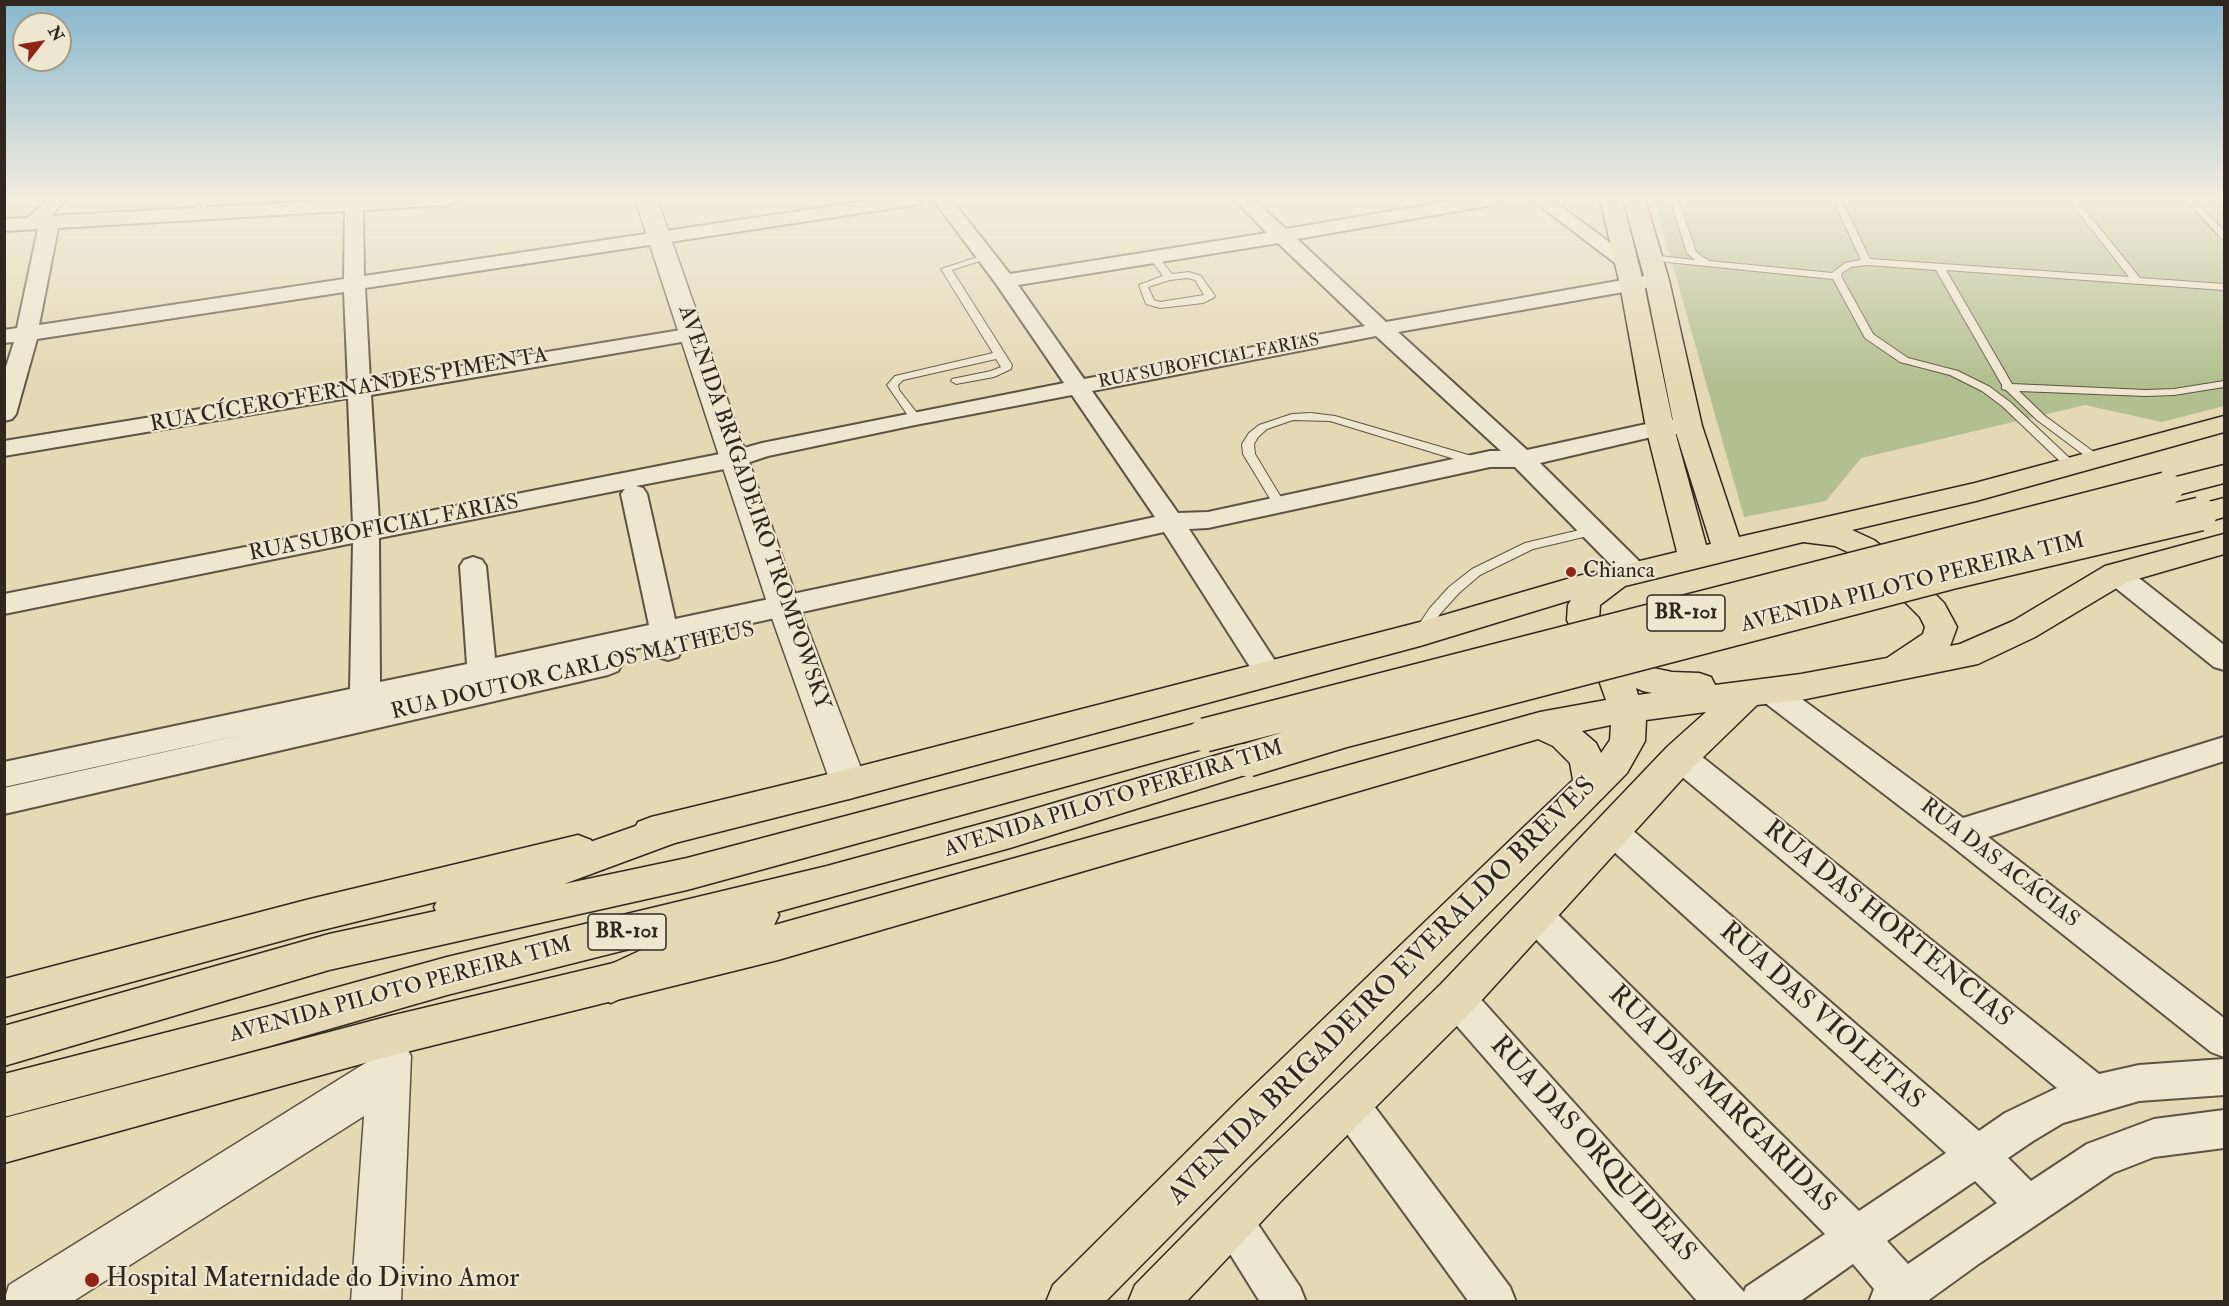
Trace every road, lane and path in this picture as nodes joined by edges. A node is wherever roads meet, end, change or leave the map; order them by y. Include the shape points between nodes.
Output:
1 (36, 260) edge
2 (354, 260) edge
3 (500, 260) edge
4 (667, 260) edge
5 (977, 260) edge
6 (989, 260) edge
7 (1136, 260) edge
8 (1156, 260) edge
9 (1307, 260) edge
10 (1628, 260) edge
11 (1630, 260) edge
12 (1635, 260) edge
13 (1637, 260) edge
14 (1701, 260) edge
15 (2121, 260) edge
16 (1867, 262) joint
17 (1706, 264) junction
18 (1637, 266) junction
19 (1939, 267) junction
20 (1836, 276) junction
21 (1169, 277) junction
22 (1005, 281) junction
23 (354, 282) junction
24 (2138, 282) junction
25 (2224, 287) edge
26 (1381, 329) junction
27 (27, 334) junction
28 (693, 334) junction
29 (4, 337) edge
30 (999, 355) junction
31 (956, 381) dead end
32 (2224, 384) edge
33 (1077, 387) junction
34 (2008, 387) junction
35 (1986, 389) junction
36 (359, 390) junction
37 (4, 414) edge
38 (1686, 417) junction
39 (915, 418) junction
40 (1659, 419) junction
41 (2224, 424) edge
42 (4, 449) edge
43 (743, 453) junction
44 (1500, 456) junction
45 (2084, 462) junction
46 (2224, 474) edge
47 (634, 494) dead end
48 (1279, 504) junction
49 (2212, 511) edge
50 (366, 525) junction
51 (1175, 528) junction
52 (1592, 531) junction
53 (1792, 535) junction
54 (2224, 544) edge
55 (1728, 550) junction
56 (1694, 559) junction
57 (473, 566) dead end
58 (2116, 574) junction
59 (1625, 576) junction
60 (4, 590) edge
61 (4, 604) edge
62 (788, 615) junction
63 (1420, 634) junction
64 (667, 642) junction
65 (1606, 656) junction
66 (2224, 660) edge
67 (1885, 672) junction
68 (1269, 673) junction
69 (483, 681) junction
70 (1760, 692) junction
71 (364, 707) junction
72 (1628, 709) junction
73 (1540, 725) junction
74 (2224, 749) edge
75 (1680, 757) junction
76 (4, 775) edge
77 (849, 784) junction
78 (1592, 784) junction
79 (4, 801) edge
80 (678, 826) junction
81 (1612, 831) junction
82 (1959, 833) junction
83 (827, 883) junction
84 (1533, 913) junction
85 (329, 952) junction
86 (611, 984) junction
87 (4, 998) edge
88 (1456, 998) junction
89 (2224, 1040) edge
90 (4, 1046) edge
91 (390, 1054) junction
92 (2224, 1077) edge
93 (2094, 1094) junction
94 (4, 1096) edge
95 (1348, 1103) junction
96 (326, 1115) junction
97 (2224, 1129) edge
98 (4, 1140) edge
99 (386, 1142) junction
100 (1977, 1155) junction
101 (2028, 1206) junction
102 (1231, 1219) junction
103 (1856, 1236) junction
104 (1897, 1296) edge
105 (27, 1302) edge
106 (376, 1302) edge
107 (1070, 1302) edge
108 (1152, 1302) edge
109 (1285, 1302) edge
110 (1495, 1302) edge
111 (1727, 1302) edge
112 (1761, 1302) edge

1 - 27 street
2 - 23 street
3 - 23 street
4 - 28 street, AVENIDA BRIGADEIRO TROMPOWSKY
5 - 30 lane via 945,269
6 - 22 street
7 - 22 street
8 - 21 lane
9 - 26 street
10 - 18 street
11 - 18 street
12 - 18 main road
13 - 18 main road
14 - 17 lane
15 - 24 lane
16 - 19 lane
16 - 20 lane via 1848,264
17 - 18 lane
17 - 20 lane
18 - 26 street, RUA SUBOFICIAL FARIAS
18 - 38 main road
18 - 40 main road
19 - 24 lane
19 - 34 lane
20 - 35 lane via 1865,331 1876,343 1904,360 1954,373
21 - 21 lane via 1144,285 1150,302 1160,305 1210,297 1198,278
22 - 33 street
23 - 27 street
23 - 36 street
24 - 25 lane
26 - 33 street, RUA SUBOFICIAL FARIAS
26 - 44 street
27 - 29 street
27 - 37 street
28 - 36 street, RUA CÍCERO FERNANDES PIMENTA
28 - 43 street, AVENIDA BRIGADEIRO TROMPOWSKY
30 - 31 lane via 1006,369
30 - 39 lane via 894,381 894,390
32 - 34 lane via 2174,392
33 - 39 street, RUA SUBOFICIAL FARIAS
33 - 51 street
34 - 35 lane
34 - 45 lane
35 - 45 lane
36 - 42 street, RUA CÍCERO FERNANDES PIMENTA
36 - 50 street
38 - 40 street, RUA DOUTOR CARLOS MATHEUS
38 - 55 main road
39 - 43 street, RUA SUBOFICIAL FARIAS
40 - 44 street, RUA DOUTOR CARLOS MATHEUS
40 - 56 main road
41 - 45 main road
43 - 50 street, RUA SUBOFICIAL FARIAS
43 - 62 street, AVENIDA BRIGADEIRO TROMPOWSKY
44 - 48 street, RUA DOUTOR CARLOS MATHEUS
44 - 48 lane via 1331,418 1292,417 1263,427 1248,444 1249,454
44 - 52 street
45 - 53 main road
46 - 85 main road, AVENIDA PILOTO PEREIRA TIM / BR-101, bridge via 1205,735 687,874
47 - 64 street
48 - 51 street, RUA DOUTOR CARLOS MATHEUS
49 - 83 main road, AVENIDA PILOTO PEREIRA TIM / BR-101, bridge via 1949,573 1343,731
50 - 60 street, RUA SUBOFICIAL FARIAS
50 - 61 street, RUA SUBOFICIAL FARIAS
50 - 71 street
51 - 62 street, RUA DOUTOR CARLOS MATHEUS
51 - 68 street
52 - 59 street
52 - 63 lane via 1529,546 1476,572 1435,611
53 - 55 main road
53 - 67 main road via 1831,534 1853,541 1933,611 1941,627 1936,642
54 - 58 main road
55 - 56 main road
56 - 59 main road
57 - 69 street
58 - 66 street
58 - 67 main road via 2024,629 1966,656
59 - 63 main road
59 - 65 main road via 1589,597 1582,612 1585,627
62 - 64 street, RUA DOUTOR CARLOS MATHEUS
62 - 77 street, AVENIDA BRIGADEIRO TROMPOWSKY
63 - 68 main road
64 - 69 street, RUA DOUTOR CARLOS MATHEUS
65 - 70 main road via 1652,681
65 - 72 main road, AVENIDA BRIGADEIRO EVERALDO BREVES
67 - 70 main road
68 - 77 main road
69 - 71 street, RUA DOUTOR CARLOS MATHEUS
70 - 72 main road
70 - 75 main road, AVENIDA BRIGADEIRO EVERALDO BREVES
70 - 82 street, RUA DAS ACÁCIAS
71 - 76 street, RUA DOUTOR CARLOS MATHEUS
71 - 79 street, RUA DOUTOR CARLOS MATHEUS
72 - 73 main road
72 - 78 main road, AVENIDA BRIGADEIRO EVERALDO BREVES via 1627,741 1614,763
73 - 78 main road via 1565,736 1579,749 1589,763
73 - 86 main road via 801,935
74 - 82 street
75 - 81 main road, AVENIDA BRIGADEIRO EVERALDO BREVES
75 - 93 street, RUA DAS HORTENCIAS
77 - 80 main road
78 - 107 main road, AVENIDA BRIGADEIRO EVERALDO BREVES
80 - 85 main road
80 - 87 main road via 310,916
81 - 84 main road, AVENIDA BRIGADEIRO EVERALDO BREVES
81 - 100 street, RUA DAS VIOLETAS
82 - 89 street, RUA DAS ACÁCIAS
83 - 86 main road
83 - 94 main road, AVENIDA PILOTO PEREIRA TIM / BR-101 via 447,976
84 - 88 main road, AVENIDA BRIGADEIRO EVERALDO BREVES
84 - 103 street, RUA DAS MARGARIDAS
85 - 90 main road, AVENIDA PILOTO PEREIRA TIM / BR-101
86 - 91 main road via 534,1000
88 - 95 main road, AVENIDA BRIGADEIRO EVERALDO BREVES
88 - 111 street, RUA DAS ORQUIDEAS
91 - 96 street
91 - 98 main road
91 - 99 street
92 - 93 street via 2139,1083
93 - 100 street via 2053,1108
95 - 102 main road, AVENIDA BRIGADEIRO EVERALDO BREVES
95 - 110 street
96 - 99 street via 371,1123
96 - 105 street
97 - 101 street via 2154,1138 2101,1158
99 - 106 street
100 - 101 street, RUA DAS VIOLETAS
100 - 103 street
101 - 104 street
102 - 108 main road, AVENIDA BRIGADEIRO EVERALDO BREVES
102 - 109 street
103 - 104 street, RUA DAS MARGARIDAS
103 - 112 street

